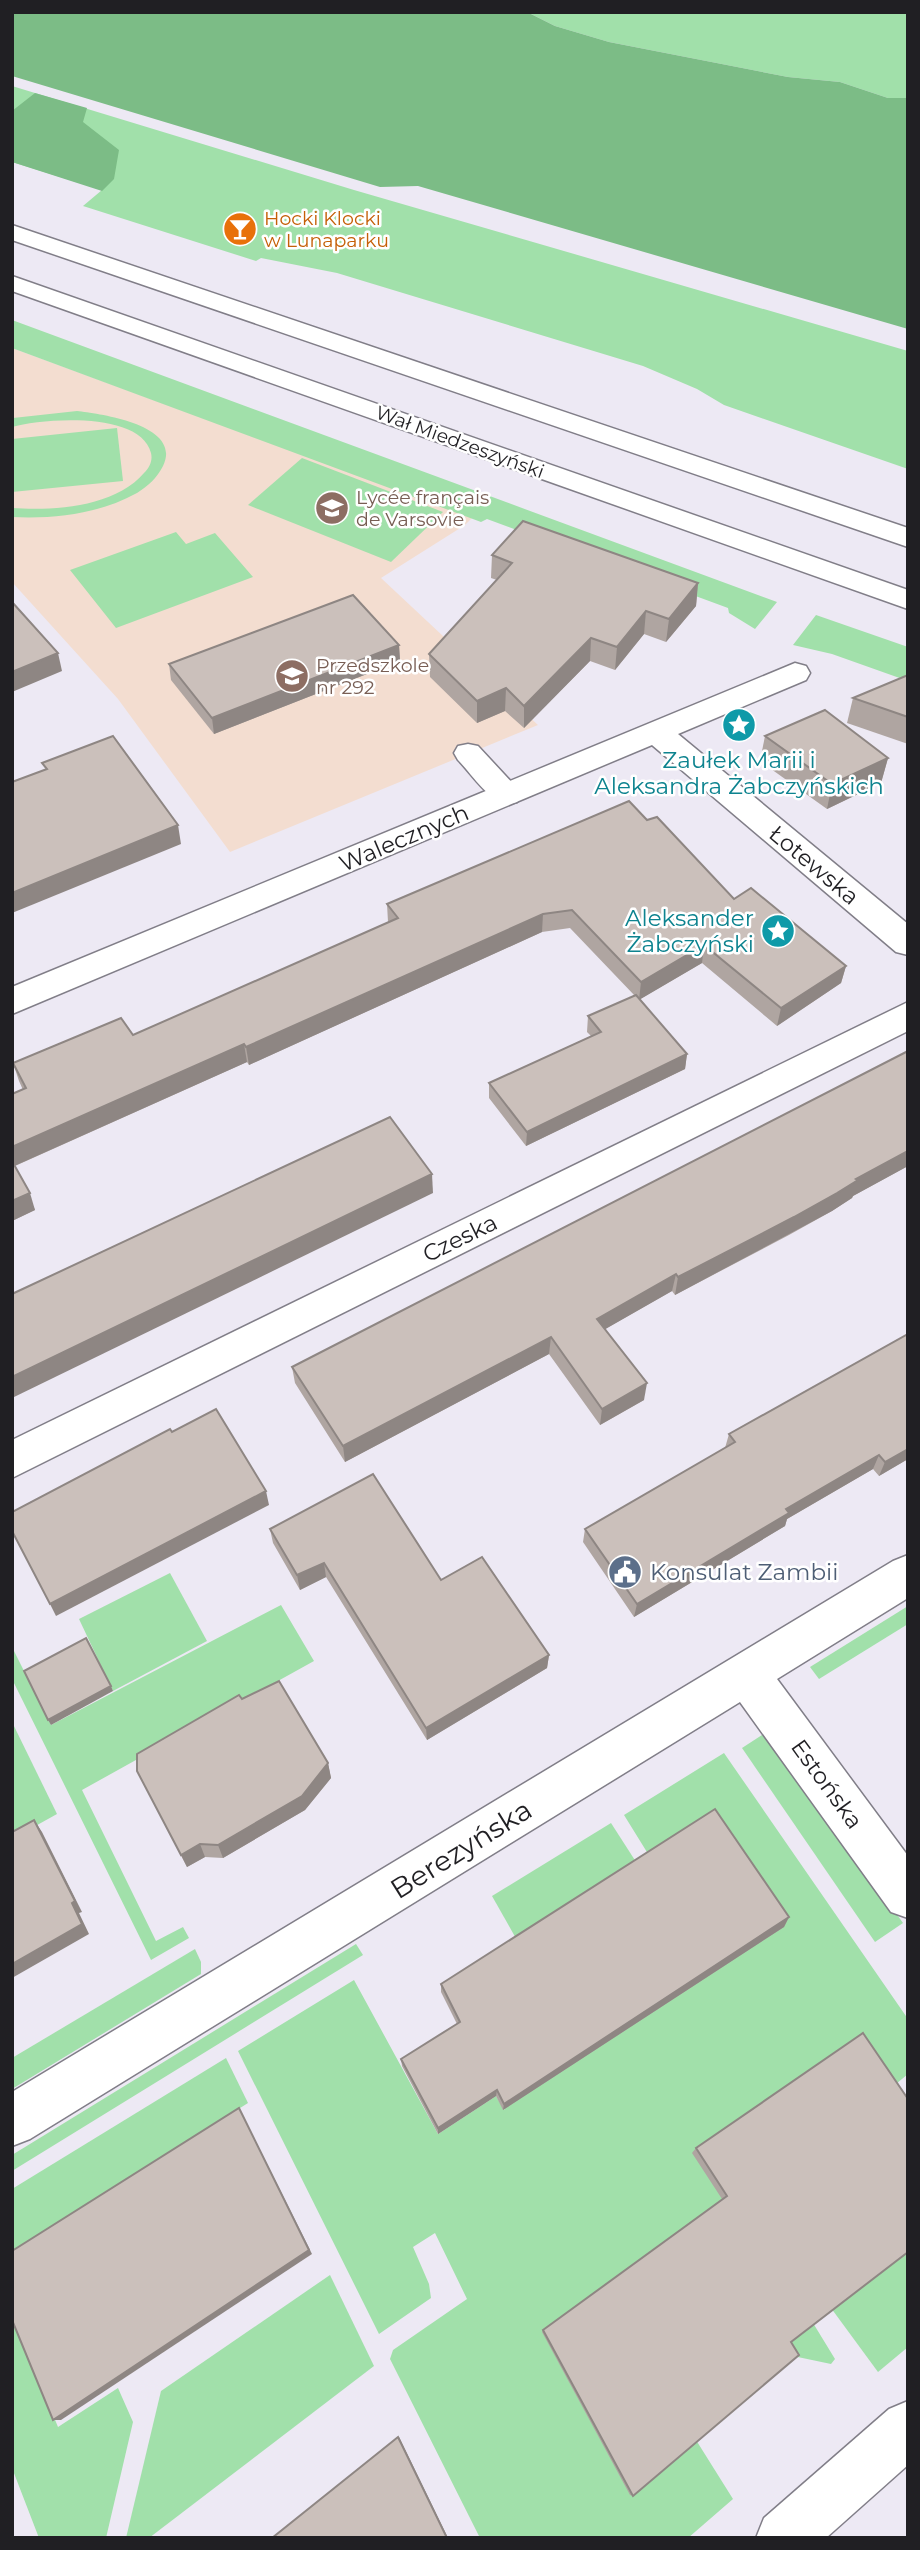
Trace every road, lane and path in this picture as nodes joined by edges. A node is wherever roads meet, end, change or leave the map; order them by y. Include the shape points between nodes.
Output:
1 (12, 232) edge
2 (12, 284) edge
3 (908, 538) edge
4 (908, 600) edge
5 (795, 673) dead end
6 (657, 733) junction
7 (468, 753) dead end
8 (507, 795) junction
9 (908, 943) edge
10 (12, 1001) edge
11 (908, 1015) edge
12 (12, 1460) edge
13 (908, 1575) edge
14 (747, 1673) junction
15 (908, 1895) edge
16 (12, 2122) edge
17 (908, 2428) edge
18 (784, 2538) edge

1 - 3 street
2 - 4 street, Wał Miedzeszyński
5 - 6 street, Walecznych
6 - 8 street, Walecznych
6 - 9 street, Łotewska
7 - 8 lane
8 - 10 street, Walecznych
11 - 12 street, Czeska
13 - 14 street, Berezyńska
14 - 15 street, Estońska
14 - 16 street, Berezyńska
17 - 18 street

